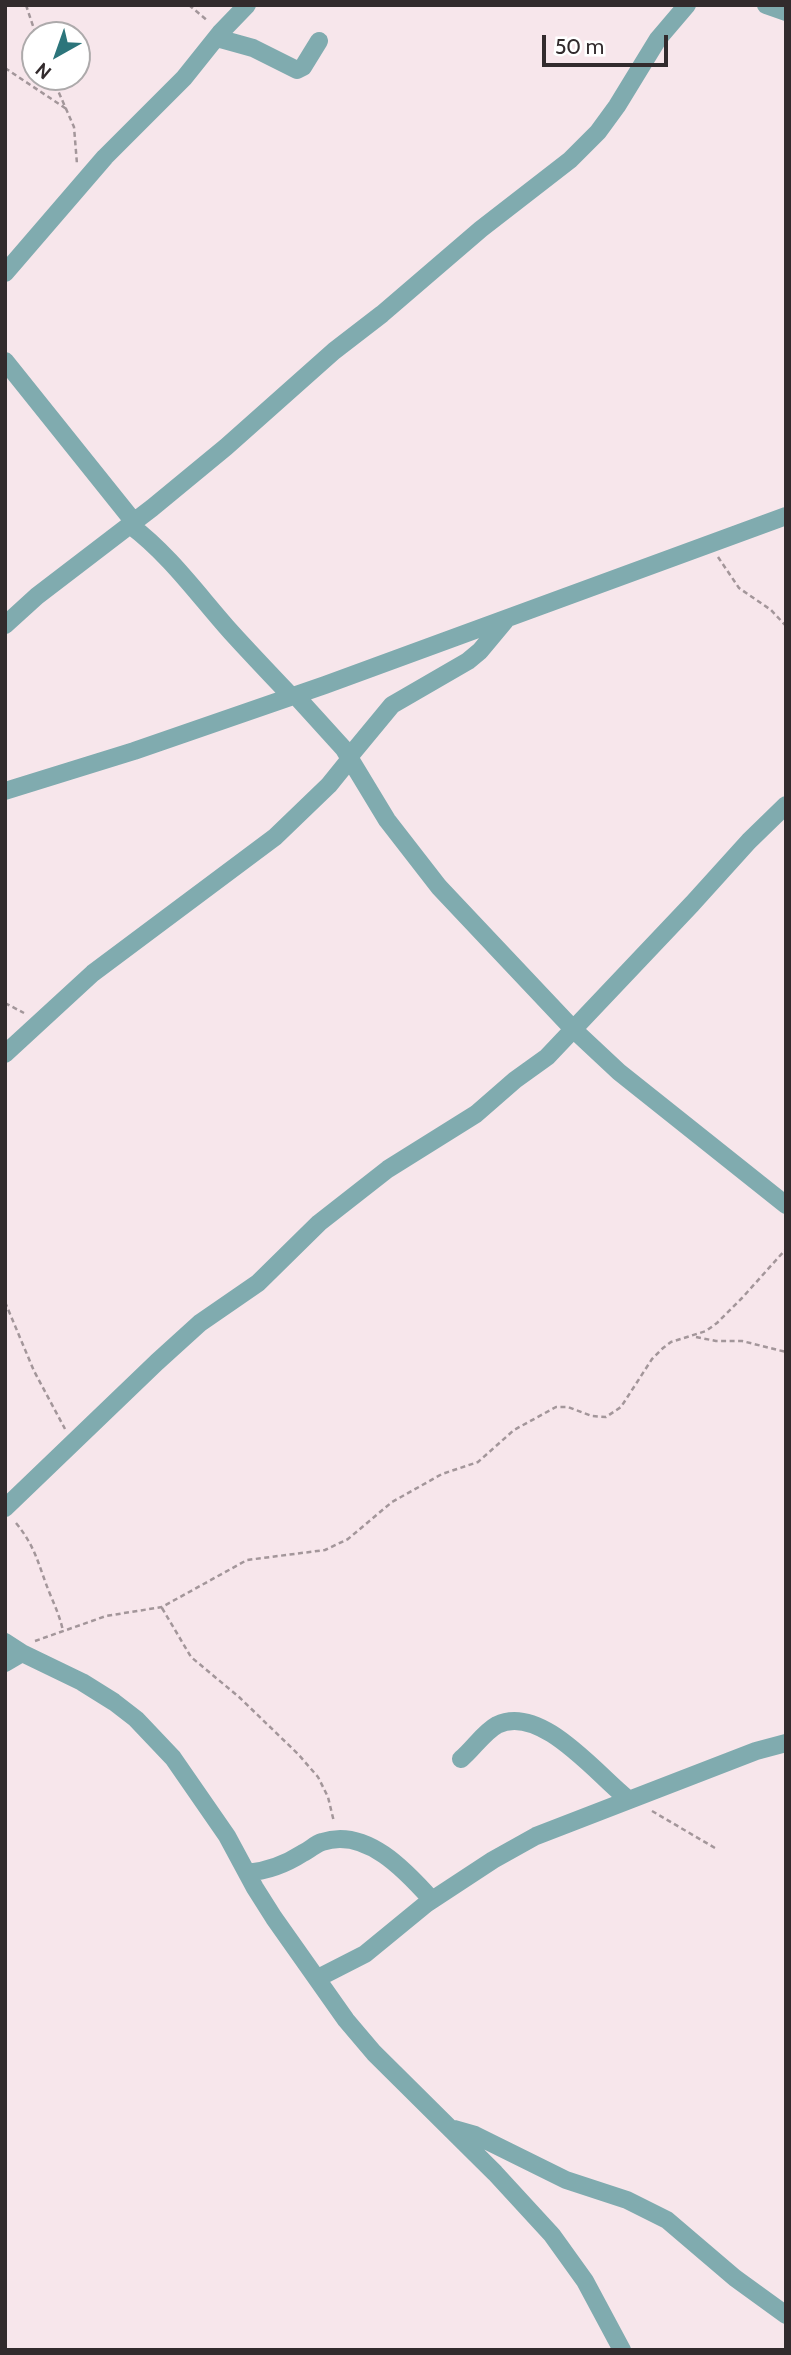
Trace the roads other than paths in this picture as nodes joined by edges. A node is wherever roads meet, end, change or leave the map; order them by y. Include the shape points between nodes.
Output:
1 (247, 5) edge
2 (687, 5) edge
3 (766, 5) edge
4 (786, 12) edge
5 (218, 35) junction
6 (319, 41) dead end
7 (5, 273) edge
8 (5, 361) edge
9 (786, 516) edge
10 (132, 523) junction
11 (506, 620) junction
12 (5, 625) edge
13 (293, 696) junction
14 (349, 758) junction
15 (5, 791) edge
16 (786, 805) edge
17 (573, 1029) junction
18 (5, 1054) edge
19 (786, 1205) edge
20 (8, 1513) edge
21 (12, 1652) edge
22 (786, 1743) edge
23 (461, 1759) dead end
24 (630, 1798) junction
25 (247, 1873) junction
26 (432, 1900) junction
27 (318, 1978) junction
28 (451, 2128) junction
29 (786, 2315) edge
30 (622, 2350) edge

1 - 5 street
2 - 10 street via 658,39 611,115 570,160 481,229
3 - 4 street
5 - 6 street via 297,70
5 - 7 street
8 - 10 street
9 - 11 street
10 - 12 street
10 - 13 street
11 - 13 street
11 - 14 street via 468,661 392,705
13 - 14 street via 327,728
13 - 15 street
14 - 17 street via 387,820 439,887
14 - 18 street via 275,837 93,973
16 - 17 street
17 - 19 street via 619,1072
17 - 20 street via 547,1057 476,1114 388,1169 319,1223 258,1283 200,1323 69,1446
21 - 25 street via 82,1682 136,1719 173,1758
22 - 24 street
23 - 24 street via 497,1725 526,1723 578,1752 610,1785
24 - 26 street via 536,1836
25 - 26 street via 271,1868 322,1842 359,1842 391,1860
25 - 27 street
26 - 27 street via 365,1954
27 - 28 street via 374,2053
28 - 29 street via 667,2220
28 - 30 street via 552,2235 585,2281

